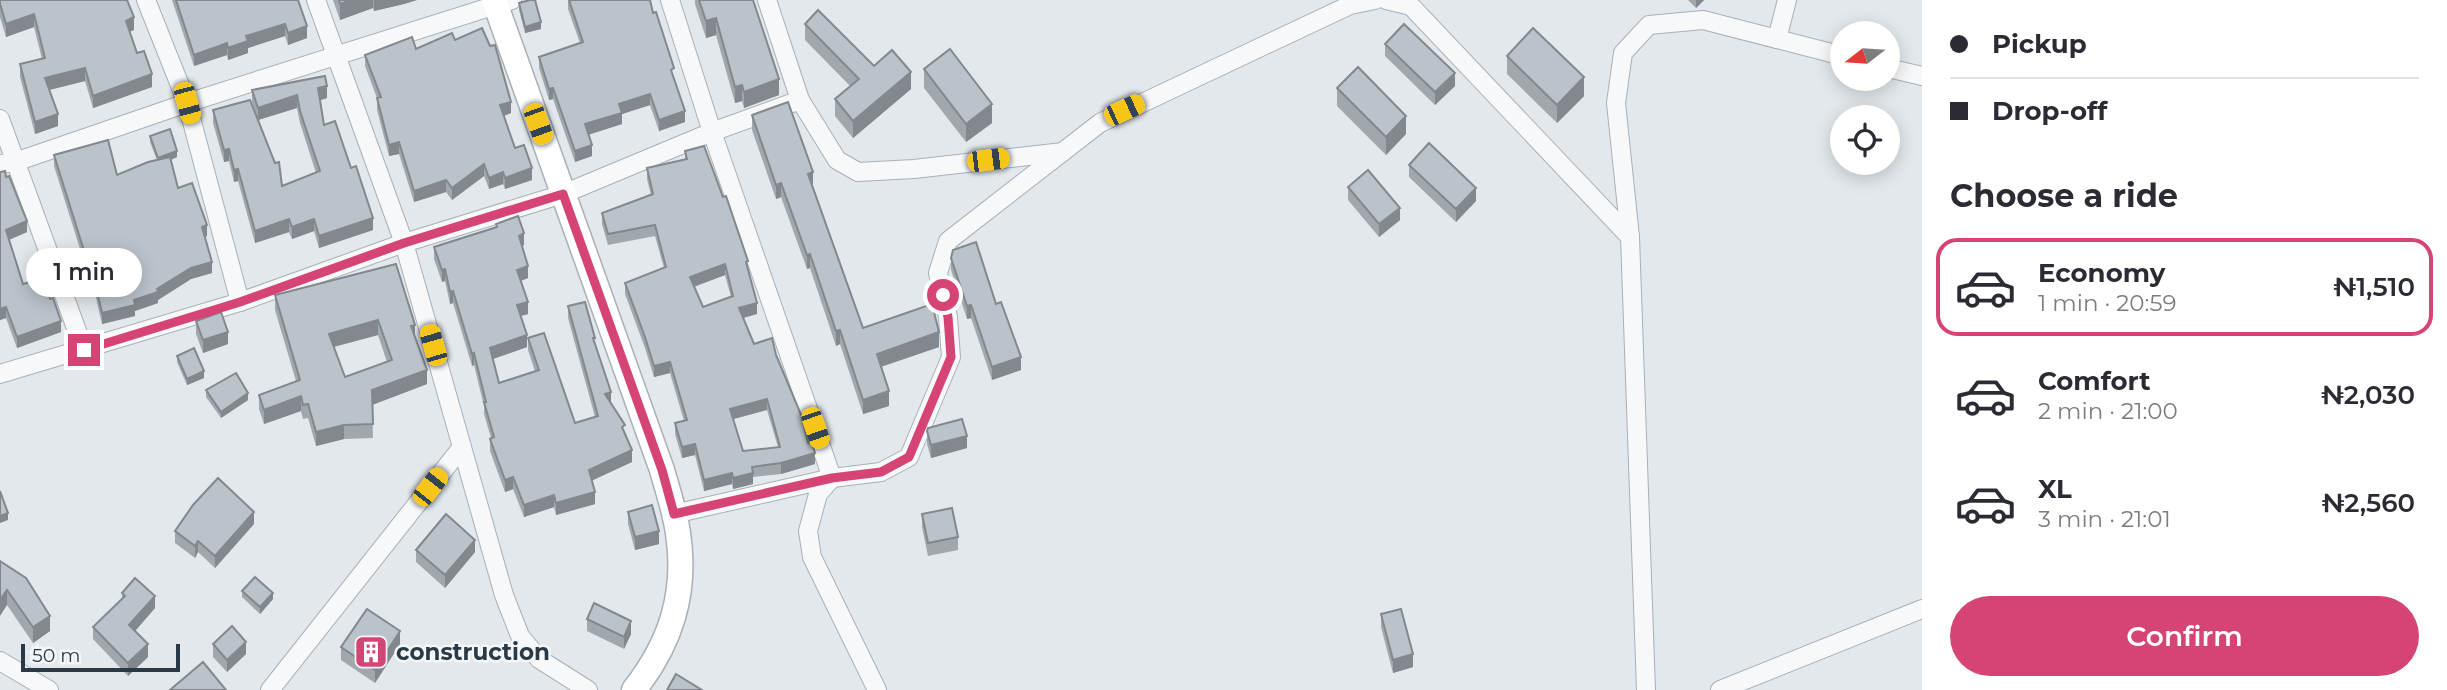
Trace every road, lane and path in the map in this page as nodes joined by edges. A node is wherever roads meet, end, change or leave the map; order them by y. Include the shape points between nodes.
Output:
1 (146, 0) edge
2 (316, 0) edge
3 (670, 0) edge
4 (766, 0) edge
5 (1375, 0) edge
6 (1386, 0) edge
7 (1787, 0) edge
8 (501, 2) edge
9 (1777, 39) junction
10 (1830, 53) edge
11 (337, 55) junction
12 (1900, 71) edge
13 (1922, 76) edge
14 (800, 100) junction
15 (187, 103) junction
16 (0, 119) edge
17 (712, 132) junction
18 (1063, 152) junction
19 (7, 163) edge
20 (563, 194) junction
21 (1630, 237) junction
22 (404, 243) junction
23 (240, 302) junction
24 (84, 350) junction
25 (0, 374) edge
26 (462, 447) junction
27 (832, 478) junction
28 (674, 514) junction
29 (1922, 609) edge
30 (0, 661) edge
31 (49, 690) edge
32 (270, 690) edge
33 (588, 690) edge
34 (634, 690) edge
35 (877, 690) edge
36 (1646, 690) edge
37 (1720, 690) edge

1 - 15 street
2 - 11 street
3 - 17 street
4 - 14 street
5 - 18 street via 1350,5 1124,110
6 - 21 street via 1411,6
7 - 9 street
8 - 11 street
8 - 20 street
9 - 10 street
9 - 21 street via 1703,20 1649,25 1623,53 1616,103
11 - 15 street
11 - 22 street
12 - 13 street
14 - 17 street
14 - 18 street via 837,160 858,172
15 - 19 street
15 - 23 street
16 - 19 street
17 - 20 street
17 - 27 street
18 - 27 street via 948,241 938,273 951,357 909,457 881,472
19 - 24 street
20 - 22 street
20 - 28 street
21 - 36 street
22 - 23 street
22 - 26 street
23 - 24 street
24 - 25 street
26 - 32 street
26 - 33 street via 520,636 539,659
27 - 28 street
27 - 35 street via 818,494 811,518 811,557
28 - 34 street via 681,568 676,612 663,648
29 - 37 street
30 - 31 street

